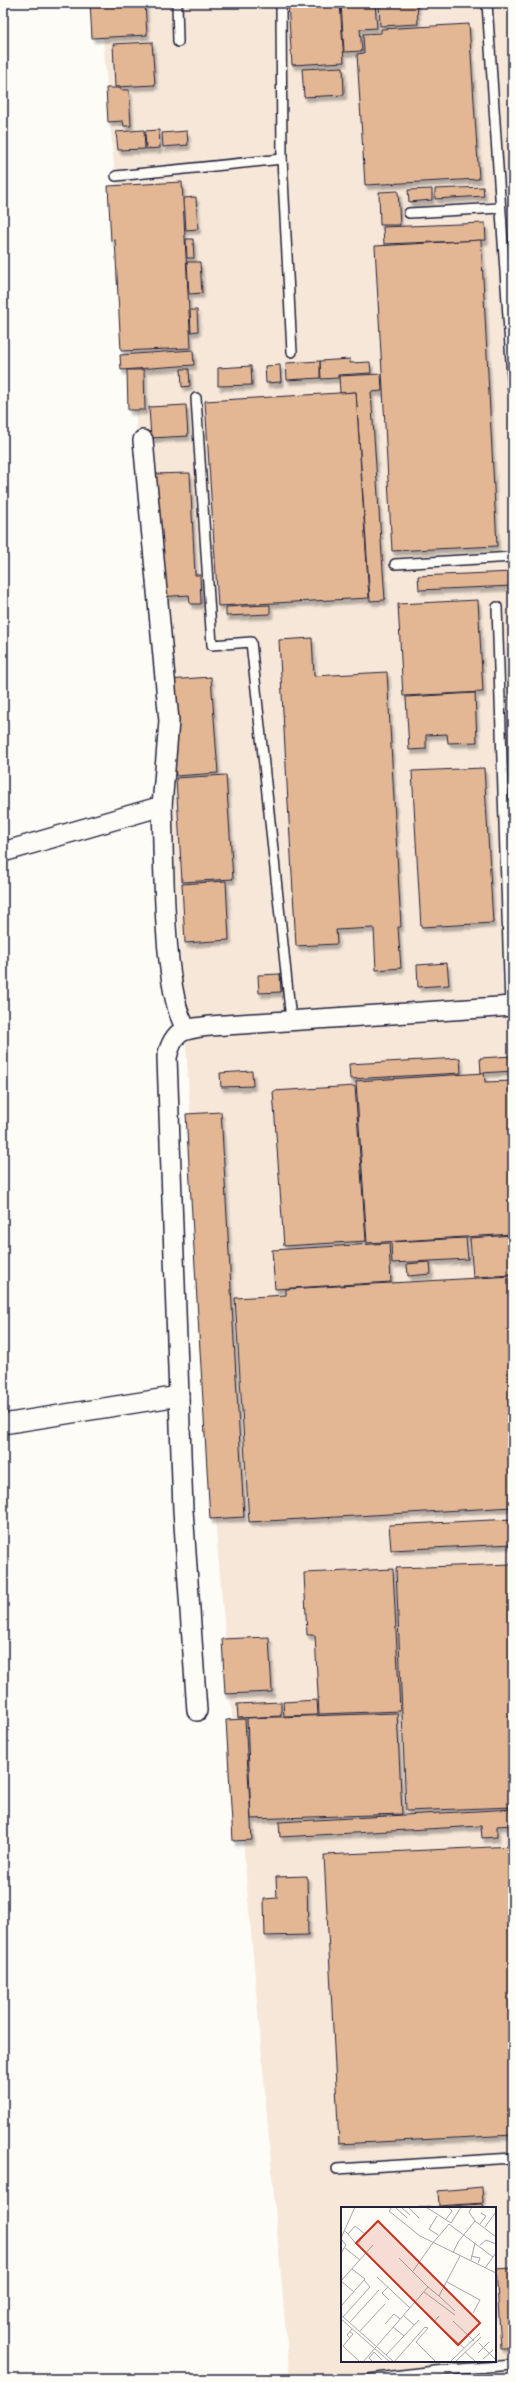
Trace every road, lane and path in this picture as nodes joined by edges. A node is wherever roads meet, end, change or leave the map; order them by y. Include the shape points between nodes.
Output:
1 (177, 3) edge
2 (281, 3) edge
3 (487, 3) edge
4 (178, 42) dead end
5 (282, 159) junction
6 (116, 176) dead end
7 (500, 208) junction
8 (409, 213) dead end
9 (292, 352) dead end
10 (513, 391) edge
11 (196, 398) dead end
12 (143, 440) dead end
13 (513, 558) edge
14 (395, 564) dead end
15 (497, 607) dead end
16 (162, 806) junction
17 (3, 852) edge
18 (512, 1006) edge
19 (292, 1020) junction
20 (187, 1028) junction
21 (179, 1396) junction
22 (3, 1424) edge
23 (197, 1711) dead end
24 (513, 2158) edge
25 (337, 2169) dead end
26 (513, 2365) edge
27 (369, 2379) edge

1 - 4 lane
2 - 5 lane
3 - 7 lane
5 - 6 lane
5 - 9 lane
7 - 8 lane
7 - 10 lane
11 - 19 lane via 212,645 251,642
12 - 16 street via 169,721
13 - 14 lane
15 - 18 lane
16 - 17 street
16 - 20 street via 172,984 180,1017
18 - 19 street
19 - 20 street
20 - 21 street via 173,1039 167,1057
21 - 22 street
21 - 23 street via 183,1510
24 - 25 lane
26 - 27 lane

